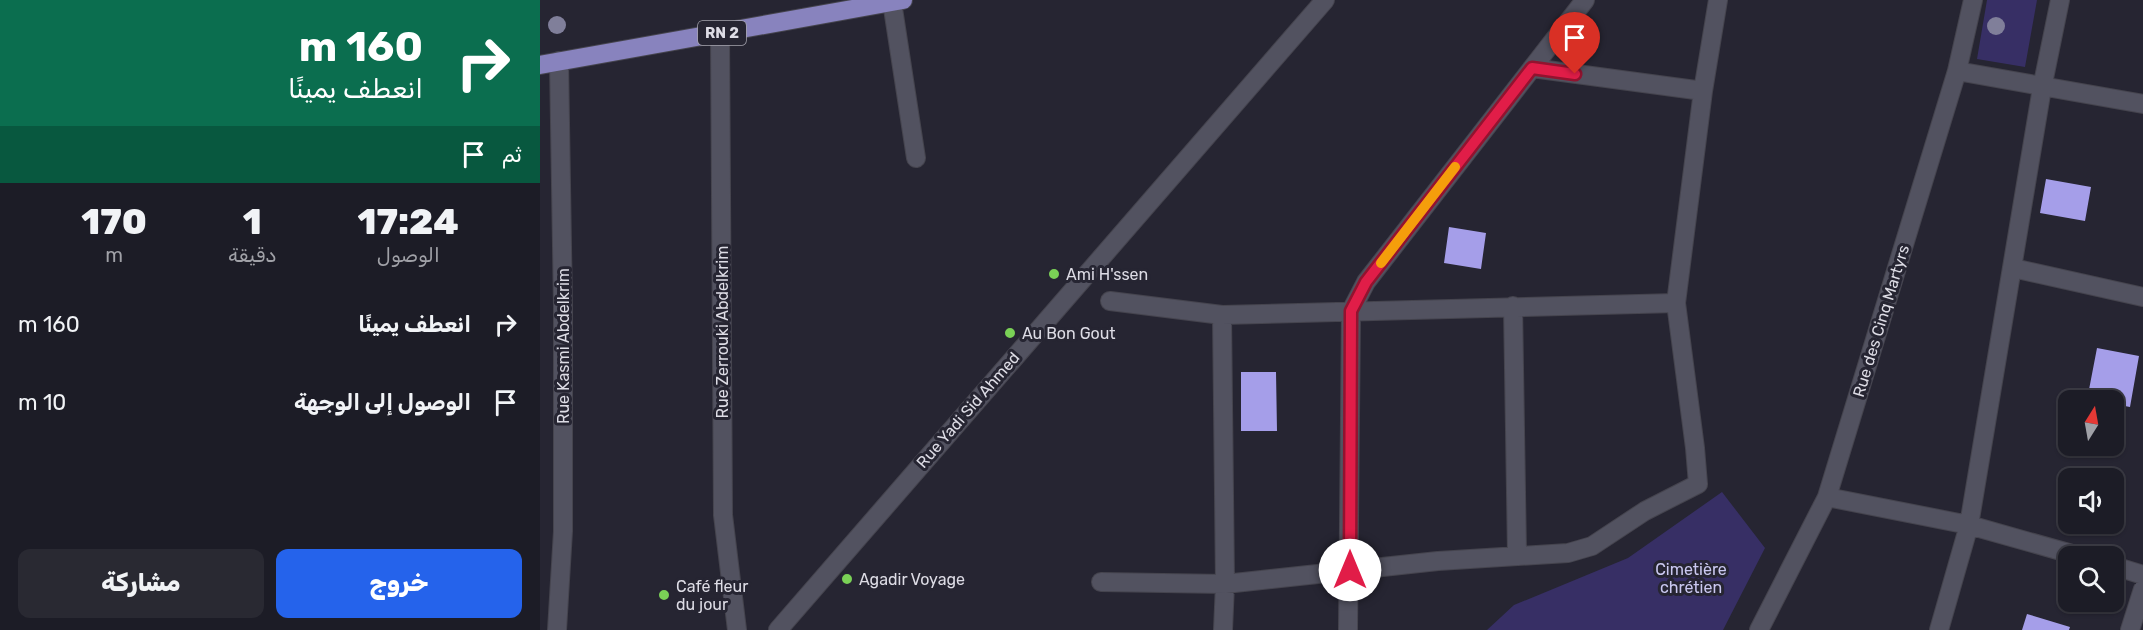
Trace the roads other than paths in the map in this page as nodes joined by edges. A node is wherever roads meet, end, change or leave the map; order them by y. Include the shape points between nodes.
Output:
1 (1325, 0) edge
2 (1585, 0) edge
3 (1718, 0) edge
4 (1973, 0) edge
5 (2060, 0) edge
6 (898, 1) edge
7 (720, 33) junction
8 (559, 61) junction
9 (540, 65) edge
10 (1532, 68) junction
11 (1957, 71) junction
12 (2042, 88) junction
13 (1703, 90) junction
14 (2143, 105) edge
15 (916, 158) dead end
16 (2013, 268) junction
17 (2143, 297) edge
18 (1110, 301) dead end
19 (1677, 303) junction
20 (1513, 306) junction
21 (1351, 311) junction
22 (1222, 315) junction
23 (1827, 497) junction
24 (1969, 525) junction
25 (2058, 550) edge
26 (1517, 554) junction
27 (2124, 569) edge
28 (1350, 570) junction
29 (2143, 575) edge
30 (1101, 582) dead end
31 (1225, 584) junction
32 (2143, 590) edge
33 (557, 630) edge
34 (737, 630) edge
35 (778, 630) edge
36 (1223, 630) edge
37 (1348, 630) edge
38 (1759, 630) edge
39 (1939, 630) edge
40 (2130, 630) edge

1 - 35 street, Rue Yadi Sid Ahmed
2 - 10 street
3 - 13 street
4 - 11 street, Rue des Cinq Martyrs
5 - 12 street
6 - 7 main road, RN 2
6 - 15 street
7 - 8 main road, RN 2
7 - 34 street, Rue Zerrouki Abdelkrim via 723,515
8 - 9 main road, RN 2
8 - 33 street, Rue Kasmi Abdelkrim via 563,531
10 - 13 street
10 - 21 street via 1366,282
11 - 12 street
11 - 23 street, Rue des Cinq Martyrs
12 - 14 street
12 - 16 street
13 - 19 street
16 - 17 street
16 - 24 street
18 - 22 street
19 - 20 street
19 - 26 street via 1698,484 1592,546 1568,553
20 - 21 street
20 - 26 street
21 - 22 street
21 - 28 street
22 - 31 street
23 - 24 street
23 - 38 street, Rue des Cinq Martyrs
24 - 25 street
24 - 39 street
26 - 28 street
27 - 29 street
28 - 31 street
28 - 37 street
30 - 31 street
31 - 36 street
32 - 40 street

